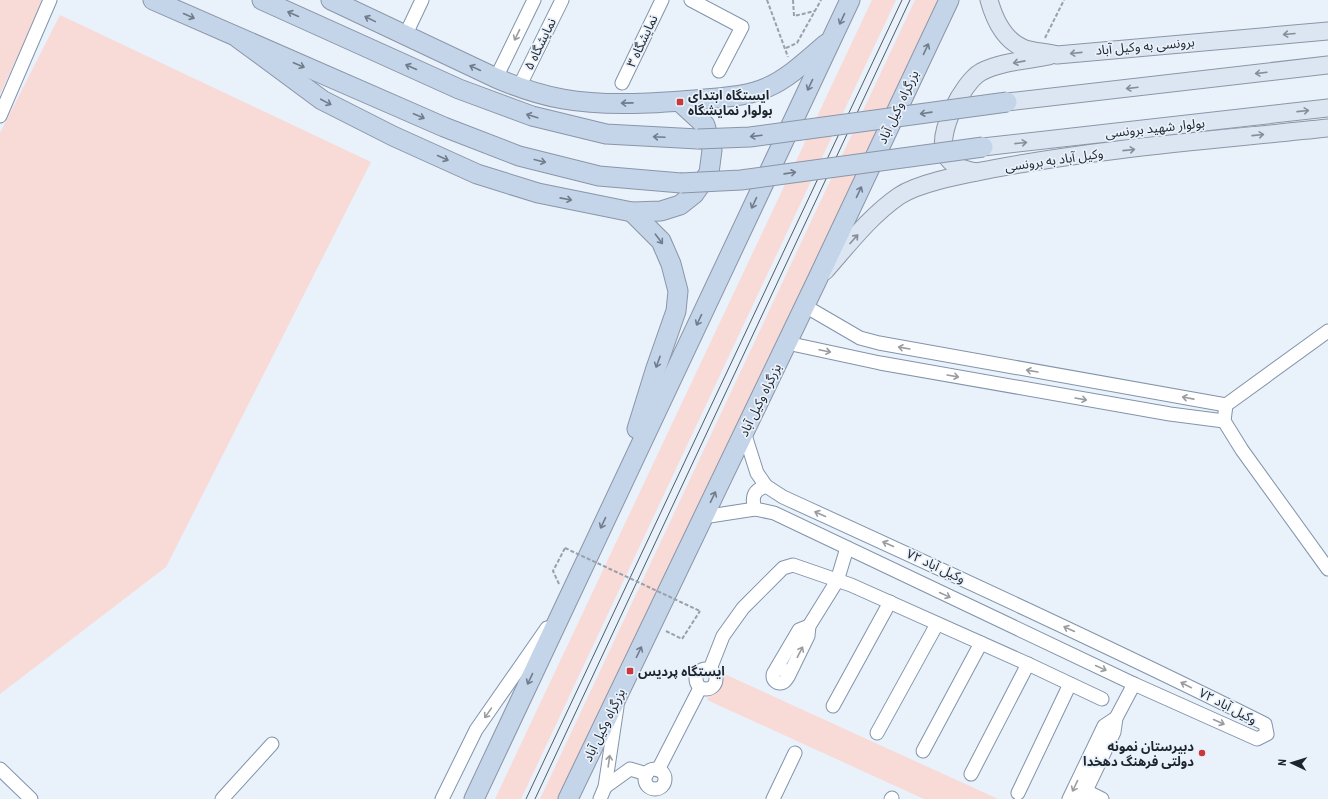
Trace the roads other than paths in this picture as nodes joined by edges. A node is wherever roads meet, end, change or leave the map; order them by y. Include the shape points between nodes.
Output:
1 (50, 0) edge
2 (153, 0) edge
3 (262, 0) edge
4 (331, 0) edge
5 (422, 0) edge
6 (534, 0) edge
7 (562, 0) edge
8 (662, 0) edge
9 (691, 0) edge
10 (850, 0) edge
11 (949, 0) edge
12 (989, 0) edge
13 (1328, 31) edge
14 (405, 36) junction
15 (238, 38) junction
16 (833, 38) junction
17 (1057, 55) junction
18 (1328, 65) edge
19 (719, 71) dead end
20 (496, 78) junction
21 (622, 83) dead end
22 (519, 87) junction
23 (680, 102) junction
24 (1007, 102) joint
25 (1328, 108) edge
26 (0, 116) edge
27 (1328, 128) edge
28 (982, 147) joint
29 (976, 172) junction
30 (632, 212) junction
31 (818, 278) junction
32 (804, 306) junction
33 (1328, 331) edge
34 (787, 343) junction
35 (1226, 405) junction
36 (1224, 421) junction
37 (744, 432) junction
38 (766, 486) junction
39 (620, 488) junction
40 (754, 508) junction
41 (703, 517) junction
42 (847, 548) junction
43 (939, 567) junction
44 (1328, 569) edge
45 (836, 580) junction
46 (930, 588) junction
47 (566, 601) junction
48 (890, 602) junction
49 (937, 624) junction
50 (809, 626) junction
51 (981, 643) junction
52 (1028, 664) junction
53 (1070, 684) junction
54 (1134, 684) junction
55 (619, 693) junction
56 (1102, 700) dead end
57 (832, 706) dead end
58 (514, 711) junction
59 (1116, 718) junction
60 (877, 733) dead end
61 (598, 738) junction
62 (272, 744) dead end
63 (923, 751) dead end
64 (795, 753) dead end
65 (0, 769) edge
66 (652, 772) junction
67 (971, 774) dead end
68 (603, 793) edge
69 (1018, 793) dead end
70 (657, 794) edge
71 (1084, 795) edge
72 (31, 799) edge
73 (222, 799) edge
74 (442, 799) edge
75 (460, 799) edge
76 (474, 799) edge
77 (568, 799) edge
78 (578, 799) edge
79 (773, 799) edge
80 (1069, 799) edge
81 (1102, 799) edge

1 - 26 street
2 -> 15 highway
24 -> 3 highway, bridge via 750,137 698,140 606,134 532,116 459,89
14 -> 4 highway
5 - 14 street
6 -> 20 street, نمایشگاه ۵
7 - 22 street, نمایشگاه ۵
8 - 21 street, نمایشگاه ۳
9 - 19 street via 742,27
10 -> 16 highway
31 -> 11 highway, بزرگراه وکیل آباد
12 - 17 main road, برونسی به وکیل آباد via 998,23 1013,42 1023,48
13 -> 17 main road, برونسی به وکیل آباد
20 -> 14 highway
15 -> 28 highway, bridge via 444,127 519,156 599,176 681,183 741,180
15 -> 30 highway via 322,100 477,174 538,193
16 - 23 highway via 793,73 768,87 745,96
16 -> 39 highway
17 -> 29 main road via 980,72 967,84 944,133 945,154 957,168
18 -> 24 main road
20 - 22 highway
23 -> 22 highway via 622,103 563,99
23 - 30 highway via 705,125 712,150 709,173 694,194 680,205 661,211
28 -> 25 main road, بولوار شهید برونسی
29 -> 27 main road, وکیل آباد به برونسی via 1049,158
31 -> 29 main road, وکیل آباد به برونسی via 873,217 900,195 925,185
30 -> 39 highway via 661,240 678,291 676,311 654,371
31 - 32 highway, بزرگراه وکیل آباد
32 - 34 highway, بزرگراه وکیل آباد
35 -> 32 street via 879,344 860,338
33 - 35 street
34 -> 36 street via 888,365
34 - 37 highway, بزرگراه وکیل آباد
35 - 36 street
36 - 44 street
37 - 38 street, ۷۲ وکیل آباد via 757,473
41 -> 37 highway, بزرگراه وکیل آباد
38 - 40 street via 754,494
43 -> 38 street, ۷۲ وکیل آباد via 783,497
39 -> 47 highway
40 - 41 street, ۷۲ وکیل آباد
40 - 42 street, ۷۲ وکیل آباد via 774,513
55 -> 41 highway, بزرگراه وکیل آباد
42 - 45 street
42 - 46 street, ۷۲ وکیل آباد
43 - 46 street
54 -> 43 street, ۷۲ وکیل آباد via 1257,739 1267,734 1265,724
45 - 48 street
45 - 50 street
45 - 66 street via 793,565 783,568 743,608 723,636 710,670 716,675 715,685 709,690 700,688
46 -> 54 street, ۷۲ وکیل آباد
47 -> 58 highway
47 -> 74 street via 476,730
48 - 49 street
48 - 57 street
49 - 51 street
49 - 60 street
50 -> 50 street via 799,630 776,669 774,681 782,683 788,677 808,636
51 - 52 street
51 - 63 street
52 - 53 street
52 - 67 street
53 - 56 street
53 - 69 street
54 - 59 street
55 - 61 highway, بزرگراه وکیل آباد
68 -> 55 street
58 - 75 highway
58 - 76 highway
59 - 71 street via 1114,732
59 -> 80 street via 1104,726
61 - 77 highway, بزرگراه وکیل آباد
61 - 78 highway
62 - 73 street
64 - 79 street
65 - 72 street
66 - 68 street via 630,768
66 - 70 street via 663,773 665,779
71 - 81 street

